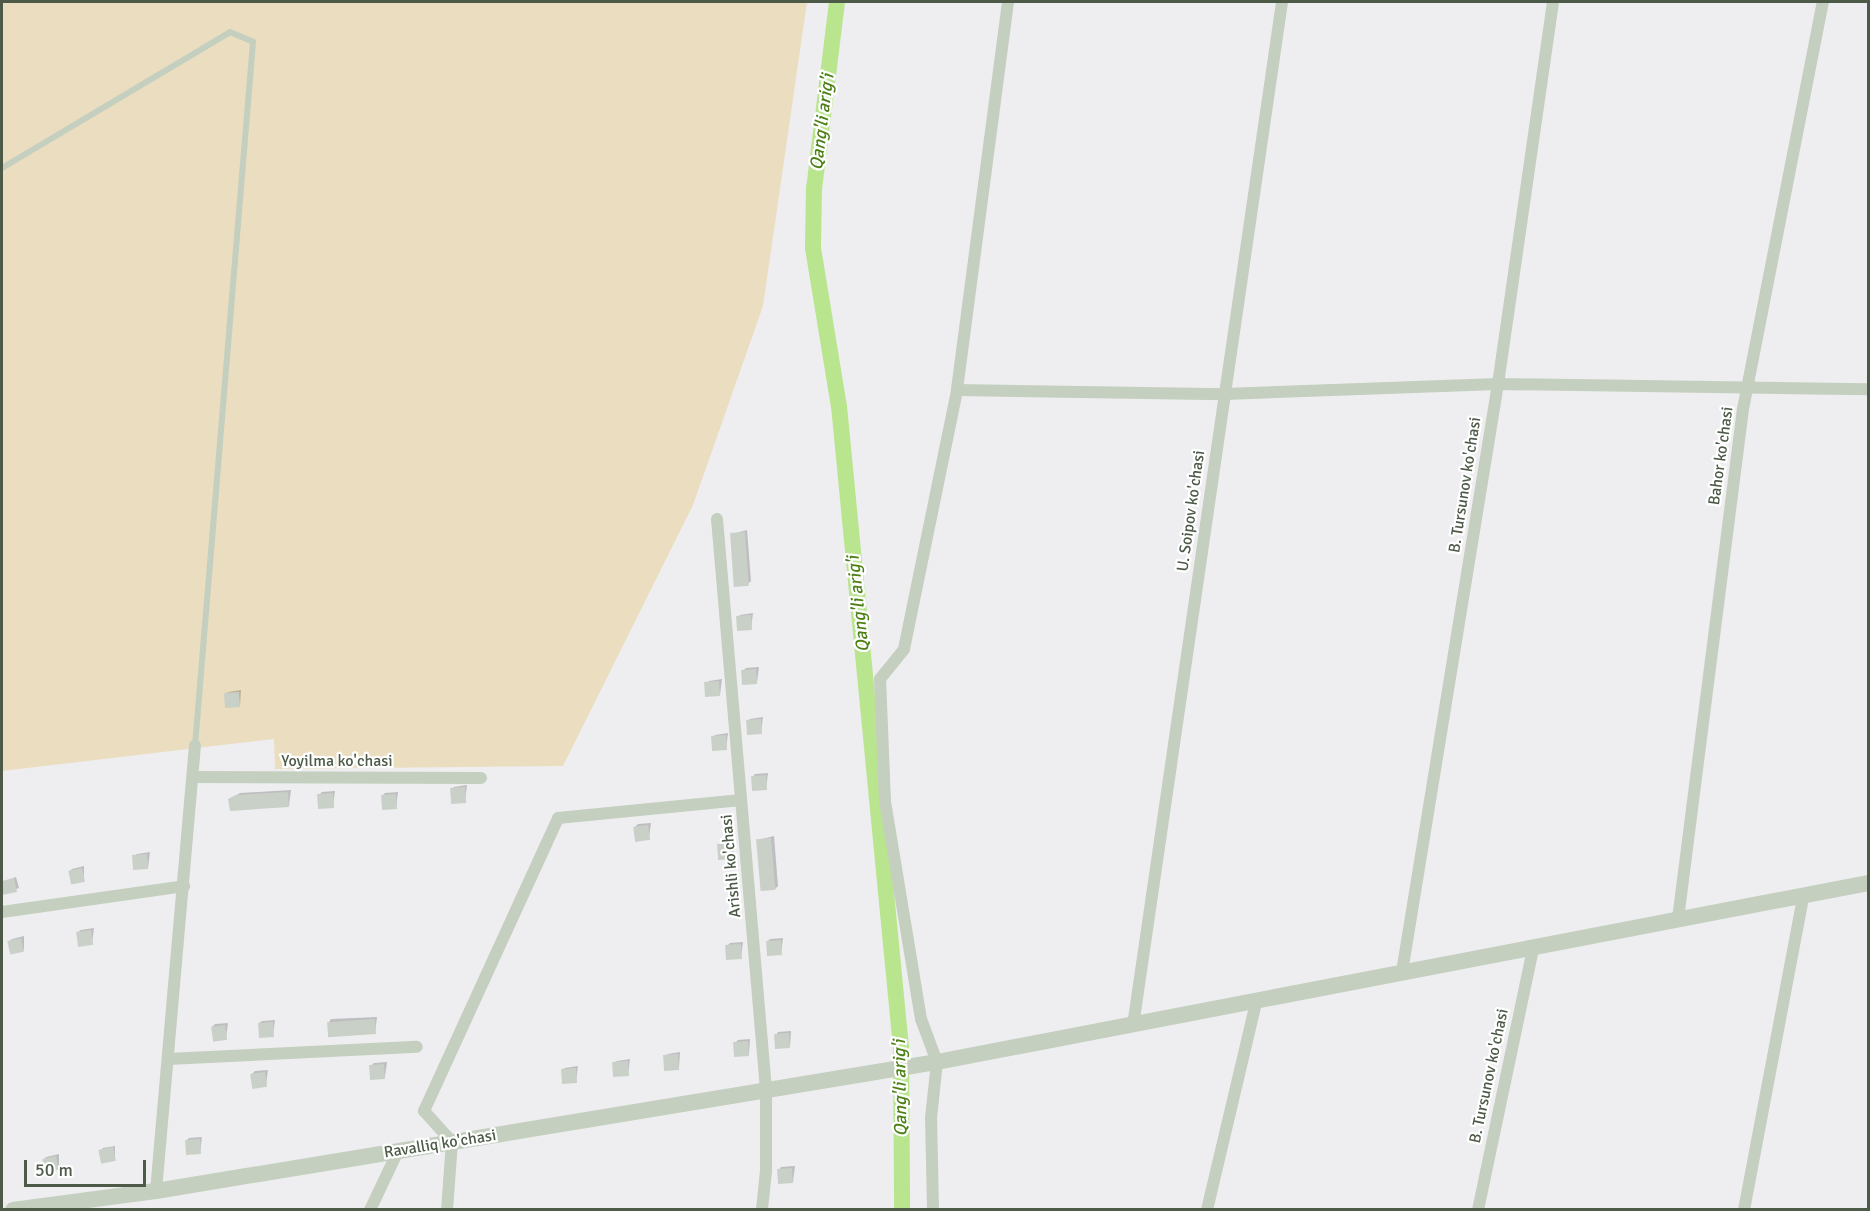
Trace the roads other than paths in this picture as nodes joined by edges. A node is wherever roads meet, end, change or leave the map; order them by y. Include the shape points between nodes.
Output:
1 (1008, 2) edge
2 (1282, 2) edge
3 (1553, 2) edge
4 (1823, 2) edge
5 (2, 168) edge
6 (1498, 384) junction
7 (1747, 388) junction
8 (1869, 388) edge
9 (957, 390) junction
10 (1225, 394) junction
11 (717, 519) dead end
12 (195, 746) joint
13 (193, 777) junction
14 (481, 778) dead end
15 (741, 800) junction
16 (1869, 883) edge
17 (184, 886) junction
18 (1803, 898) junction
19 (2, 912) edge
20 (1678, 919) junction
21 (1533, 949) junction
22 (1402, 972) junction
23 (1256, 1003) junction
24 (1133, 1026) junction
25 (417, 1047) dead end
26 (168, 1059) junction
27 (932, 1063) junction
28 (766, 1089) junction
29 (452, 1142) junction
30 (398, 1151) junction
31 (156, 1191) junction
32 (54, 1206) edge
33 (13, 1209) edge
34 (370, 1209) edge
35 (447, 1209) edge
36 (762, 1209) edge
37 (933, 1209) edge
38 (1207, 1209) edge
39 (1478, 1209) edge
40 (1744, 1209) edge

1 - 9 street
2 - 10 street, U. Soipov ko'chasi
3 - 6 street, B. Tursunov ko'chasi
4 - 7 street, Bahor ko'chasi
5 - 12 lane via 230,32 253,42
6 - 7 street
6 - 10 street
6 - 22 street, B. Tursunov ko'chasi
7 - 8 street
7 - 20 street, Bahor ko'chasi
9 - 10 street
9 - 27 street via 904,650 879,679 885,802 921,1019
10 - 24 street, U. Soipov ko'chasi
11 - 15 street, Arishli ko'chasi
12 - 13 street
13 - 14 street, Yoyilma ko'chasi
13 - 17 street
15 - 28 street, Arishli ko'chasi
15 - 29 street via 558,818 424,1111
16 - 18 street, Ravalliq ko'chasi
17 - 19 street
17 - 26 street
18 - 20 street, Ravalliq ko'chasi
18 - 40 street
20 - 21 street, Ravalliq ko'chasi
21 - 22 street, Ravalliq ko'chasi
21 - 39 street, B. Tursunov ko'chasi
22 - 23 street, Ravalliq ko'chasi
23 - 24 street, Ravalliq ko'chasi
23 - 38 street
24 - 27 street, Ravalliq ko'chasi
25 - 26 street
26 - 31 street
27 - 28 street, Ravalliq ko'chasi
27 - 37 street
28 - 29 street, Ravalliq ko'chasi
28 - 36 street, Arishli ko'chasi
29 - 30 street, Ravalliq ko'chasi
29 - 35 street
30 - 31 street, Ravalliq ko'chasi
30 - 34 street
31 - 32 street, Ravalliq ko'chasi
32 - 33 street, Ravalliq ko'chasi

